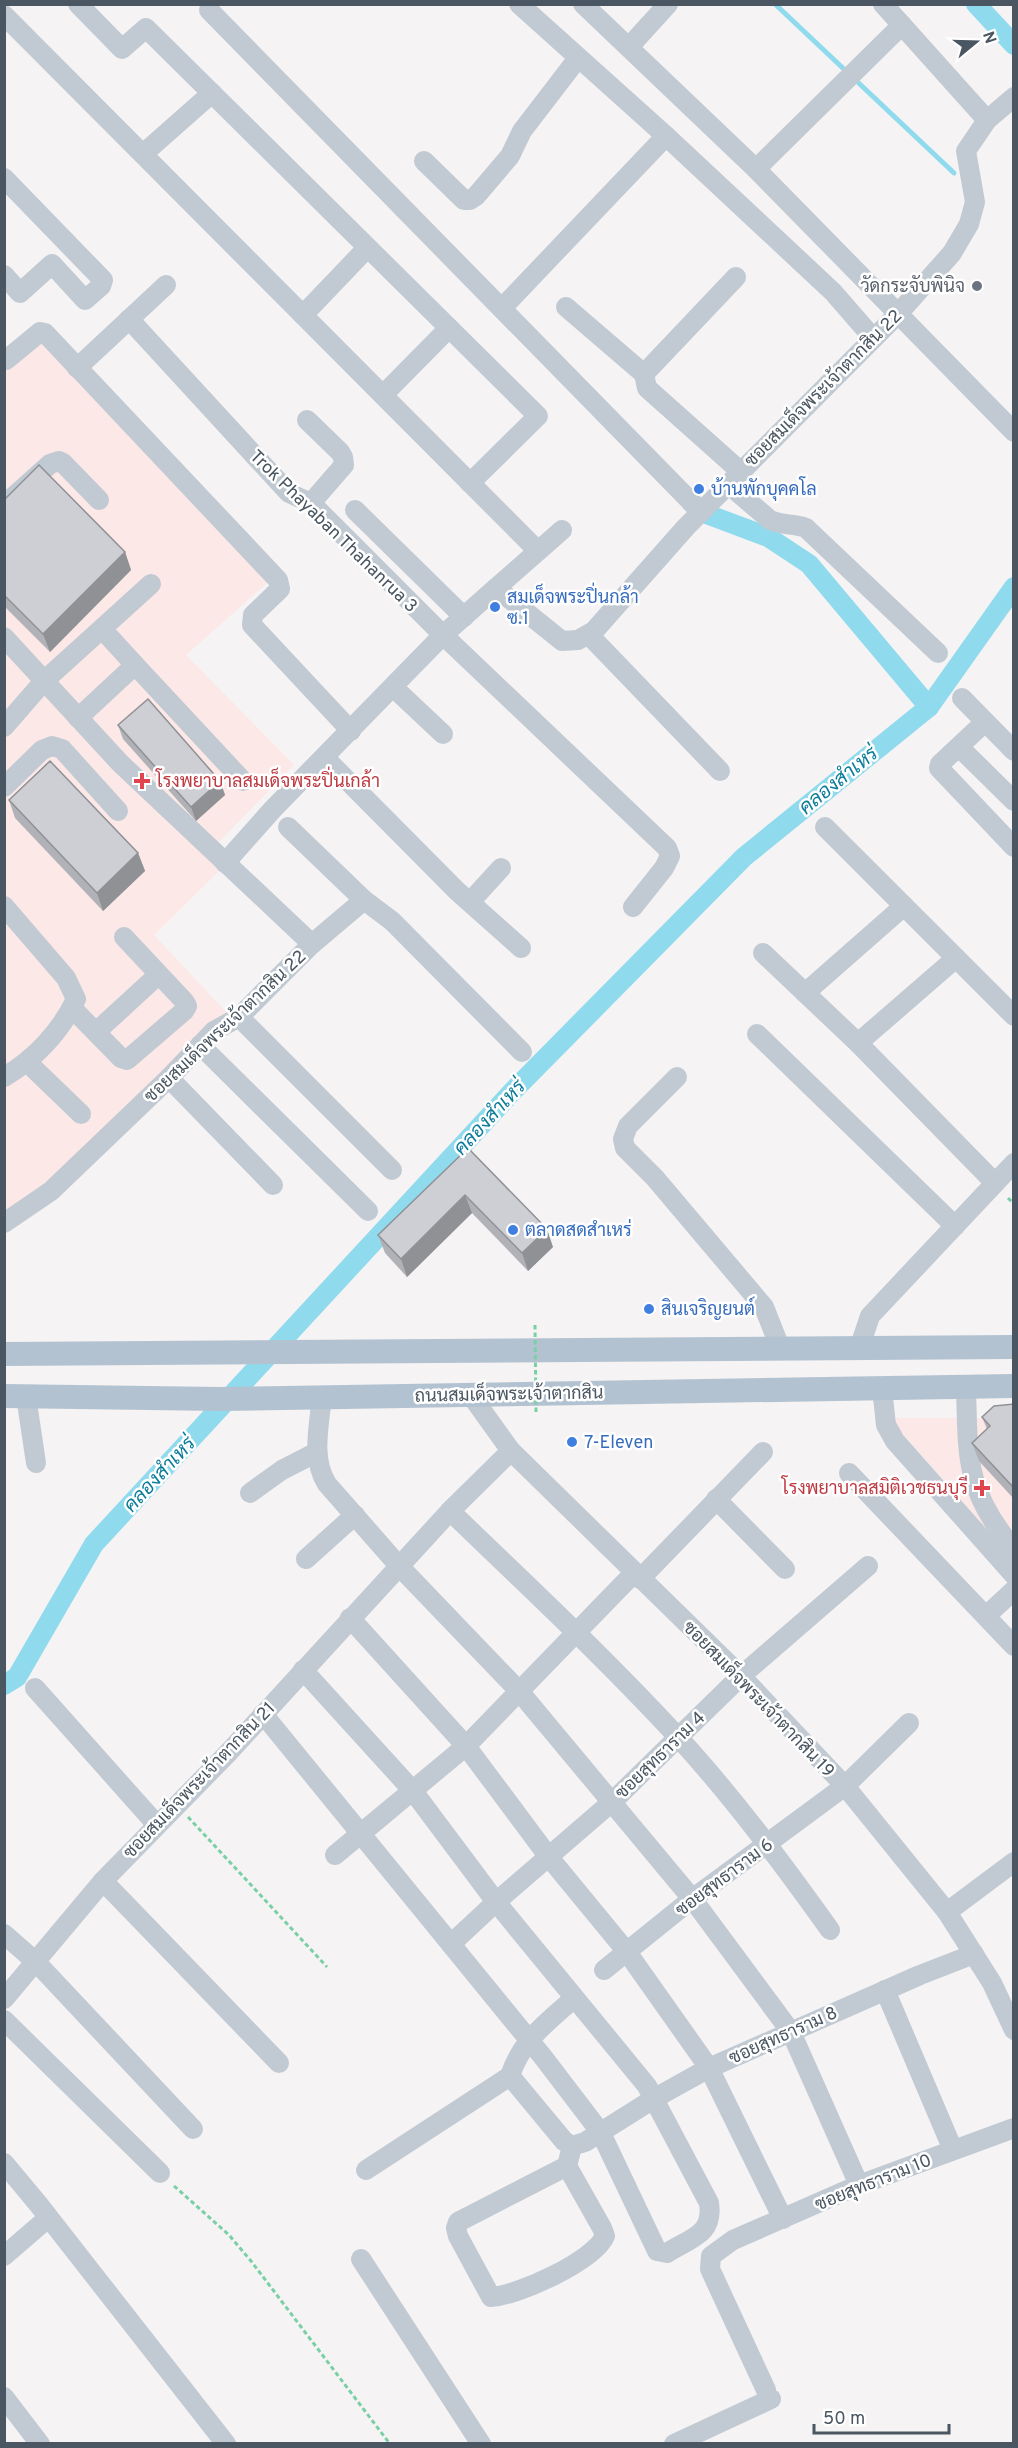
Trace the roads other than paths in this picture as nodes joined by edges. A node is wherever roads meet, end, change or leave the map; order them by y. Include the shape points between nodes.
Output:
1 (78, 4) edge
2 (519, 4) edge
3 (582, 4) edge
4 (668, 4) edge
5 (883, 4) edge
6 (209, 10) dead end
7 (4, 15) edge
8 (902, 25) junction
9 (629, 47) junction
10 (578, 58) junction
11 (212, 93) junction
12 (1014, 97) edge
13 (987, 120) junction
14 (666, 136) junction
15 (143, 154) junction
16 (424, 161) dead end
17 (756, 169) junction
18 (4, 178) edge
19 (368, 248) junction
20 (4, 275) edge
21 (736, 277) dead end
22 (166, 285) dead end
23 (503, 307) junction
24 (566, 307) dead end
25 (303, 315) junction
26 (897, 315) junction
27 (129, 319) junction
28 (449, 328) junction
29 (873, 338) junction
30 (4, 358) edge
31 (77, 368) junction
32 (644, 374) junction
33 (383, 395) junction
34 (308, 420) dead end
35 (1014, 432) edge
36 (734, 477) junction
37 (470, 483) junction
38 (99, 500) dead end
39 (311, 503) junction
40 (4, 505) edge
41 (355, 510) dead end
42 (701, 512) junction
43 (562, 530) dead end
44 (538, 551) junction
45 (151, 584) dead end
46 (496, 588) junction
47 (464, 617) junction
48 (102, 629) junction
49 (443, 635) junction
50 (589, 635) junction
51 (4, 637) edge
52 (938, 653) dead end
53 (135, 665) junction
54 (44, 681) junction
55 (393, 687) junction
56 (962, 698) dead end
57 (78, 718) junction
58 (985, 722) junction
59 (4, 727) edge
60 (351, 731) junction
61 (443, 735) dead end
62 (959, 747) junction
63 (1014, 751) edge
64 (325, 758) junction
65 (720, 771) dead end
66 (243, 781) dead end
67 (4, 788) edge
68 (1014, 801) edge
69 (118, 811) dead end
70 (288, 827) dead end
71 (825, 827) dead end
72 (1014, 847) edge
73 (225, 863) junction
74 (501, 868) dead end
75 (364, 900) junction
76 (470, 902) junction
77 (4, 906) edge
78 (904, 906) junction
79 (633, 907) dead end
80 (124, 937) dead end
81 (312, 944) junction
82 (521, 948) dead end
83 (764, 953) dead end
84 (956, 958) junction
85 (158, 975) junction
86 (806, 993) junction
87 (72, 1008) junction
88 (1014, 1016) edge
89 (239, 1017) junction
90 (96, 1032) junction
91 (757, 1034) dead end
92 (858, 1043) junction
93 (200, 1045) junction
94 (522, 1052) dead end
95 (28, 1063) junction
96 (5, 1076) edge
97 (677, 1077) dead end
98 (169, 1078) junction
99 (81, 1114) dead end
100 (1014, 1163) edge
101 (392, 1170) dead end
102 (995, 1183) junction
103 (273, 1185) dead end
104 (368, 1211) dead end
105 (4, 1222) edge
106 (955, 1226) junction
107 (1014, 1347) edge
108 (859, 1349) junction
109 (781, 1350) junction
110 (4, 1354) edge
111 (1014, 1386) edge
112 (966, 1387) junction
113 (882, 1388) junction
114 (471, 1394) junction
115 (15, 1396) edge
116 (322, 1397) junction
117 (511, 1451) junction
118 (317, 1452) junction
119 (763, 1452) dead end
120 (36, 1463) dead end
121 (849, 1473) dead end
122 (250, 1493) dead end
123 (716, 1499) junction
124 (450, 1511) junction
125 (355, 1515) junction
126 (1014, 1549) edge
127 (306, 1559) dead end
128 (399, 1566) junction
129 (868, 1566) dead end
130 (785, 1569) dead end
131 (1014, 1575) edge
132 (637, 1576) junction
133 (1014, 1590) edge
134 (986, 1616) junction
135 (350, 1618) junction
136 (576, 1632) junction
137 (1014, 1646) edge
138 (303, 1670) junction
139 (741, 1676) junction
140 (34, 1688) dead end
141 (519, 1691) junction
142 (263, 1714) junction
143 (909, 1723) dead end
144 (678, 1737) junction
145 (466, 1746) junction
146 (845, 1786) junction
147 (413, 1791) junction
148 (613, 1801) junction
149 (157, 1825) junction
150 (360, 1833) junction
151 (769, 1844) junction
152 (335, 1855) dead end
153 (548, 1856) junction
154 (1014, 1862) edge
155 (103, 1881) junction
156 (692, 1899) junction
157 (496, 1902) junction
158 (947, 1912) junction
159 (830, 1930) dead end
160 (4, 1934) edge
161 (451, 1944) junction
162 (627, 1952) junction
163 (974, 1954) junction
164 (36, 1962) junction
165 (604, 1970) dead end
166 (885, 1990) junction
167 (574, 1998) junction
168 (4, 1999) edge
169 (4, 2020) edge
170 (1013, 2026) edge
171 (791, 2032) junction
172 (528, 2040) junction
173 (279, 2063) dead end
174 (710, 2068) junction
175 (510, 2076) junction
176 (655, 2098) junction
177 (1014, 2128) edge
178 (193, 2129) dead end
179 (601, 2133) junction
180 (572, 2146) junction
181 (953, 2150) junction
182 (4, 2163) edge
183 (567, 2166) junction
184 (366, 2170) dead end
185 (160, 2174) road end
186 (859, 2185) junction
187 (48, 2218) junction
188 (783, 2219) junction
189 (4, 2256) edge
190 (361, 2259) dead end
191 (4, 2397) edge
192 (718, 2435) edge
193 (32, 2440) edge
194 (226, 2444) edge
195 (481, 2444) edge
196 (674, 2444) edge

1 - 11 street via 122,49 147,28
2 - 10 street
3 - 9 street
4 - 9 street
5 - 8 street
6 - 23 street
7 - 15 street
8 - 13 street
8 - 17 street
9 - 17 street
10 - 14 street
10 - 16 street via 522,131 510,156 476,196 464,200
11 - 15 street
11 - 19 street
12 - 13 street, ซอยสมเด็จพระเจ้าตากสิน 22
13 - 26 street, ซอยสมเด็จพระเจ้าตากสิน 22 via 966,151 975,202 969,224 952,253
14 - 23 street
14 - 29 street via 833,292
15 - 25 street
17 - 26 street
18 - 20 street via 103,280 85,300 52,264 20,293
19 - 25 street
19 - 28 street
21 - 32 street
22 - 27 street
23 - 42 street
24 - 32 street
25 - 33 street
26 - 29 street, ซอยสมเด็จพระเจ้าตากสิน 22
26 - 35 street
27 - 31 street
27 - 39 street, Trok Phayaban Thahanrua 3 via 289,493
28 - 33 street
28 - 37 street via 538,416
29 - 36 street, ซอยสมเด็จพระเจ้าตากสิน 22
30 - 31 street via 43,331
31 - 60 street via 278,580 280,590 253,615 252,625
32 - 36 street via 647,388
33 - 37 street
34 - 39 street via 344,457 344,465
36 - 42 street, ซอยสมเด็จพระเจ้าตากสิน 22
36 - 52 street via 770,520 806,528
37 - 44 street
38 - 40 street via 58,461
39 - 49 street, Trok Phayaban Thahanrua 3
41 - 47 street
42 - 50 street, ซอยสมเด็จพระเจ้าตากสิน 22
43 - 44 street
44 - 46 street
45 - 48 street
46 - 47 street
46 - 50 street via 562,641
47 - 49 street
48 - 53 street
48 - 54 street
49 - 55 street
49 - 79 street, Trok Phayaban Thahanrua 3 via 667,848 670,856 664,868
50 - 65 street
51 - 54 street, ซอยสมเด็จพระเจ้าตากสิน 22
53 - 57 street
53 - 66 street
54 - 57 street, ซอยสมเด็จพระเจ้าตากสิน 22
54 - 59 street
55 - 60 street
55 - 61 street
56 - 58 street
57 - 73 street, ซอยสมเด็จพระเจ้าตากสิน 22
58 - 62 street
58 - 63 street
60 - 64 street
62 - 68 street
62 - 72 street via 940,764 941,773
64 - 73 street
64 - 76 street
67 - 69 street via 42,750 52,746 62,749
70 - 75 street
71 - 78 street
73 - 81 street, ซอยสมเด็จพระเจ้าตากสิน 22
74 - 76 street
75 - 81 street
75 - 94 street via 392,921
76 - 82 street
77 - 87 street via 66,978 76,999
78 - 84 street
78 - 86 street
80 - 85 street
81 - 89 street, ซอยสมเด็จพระเจ้าตากสิน 22
83 - 86 street
84 - 88 street
84 - 92 street
85 - 90 street
85 - 90 street via 184,1001 184,1011 127,1060
86 - 92 street
87 - 90 street
87 - 95 street
89 - 93 street, ซอยสมเด็จพระเจ้าตากสิน 22 via 214,1031
89 - 101 street
91 - 106 street
92 - 102 street
93 - 98 street, ซอยสมเด็จพระเจ้าตากสิน 22
93 - 104 street
95 - 96 street
95 - 99 street
97 - 109 street via 628,1126 623,1139 625,1148 764,1307
98 - 103 street
98 - 105 street, ซอยสมเด็จพระเจ้าตากสิน 22 via 51,1191
100 - 102 street
102 - 106 street
106 - 108 street via 870,1316
107 - 108 main road
108 - 109 main road
109 - 110 main road
111 - 112 main road, ถนนสมเด็จพระเจ้าตากสิน
112 - 113 main road, ถนนสมเด็จพระเจ้าตากสิน
112 - 126 street via 969,1461 976,1492
113 - 114 main road, ถนนสมเด็จพระเจ้าตากสิน
113 - 131 street via 886,1425 895,1441
114 - 116 main road, ถนนสมเด็จพระเจ้าตากสิน
114 - 117 street, ซอยสมเด็จพระเจ้าตากสิน 19
115 - 116 main road, ถนนสมเด็จพระเจ้าตากสิน
115 - 120 street
116 - 118 street
117 - 124 street, ซอยสมเด็จพระเจ้าตากสิน 21
117 - 132 street, ซอยสมเด็จพระเจ้าตากสิน 19
118 - 122 street
118 - 125 street via 320,1473
119 - 123 street
121 - 134 street
123 - 130 street
123 - 132 street
124 - 128 street, ซอยสมเด็จพระเจ้าตากสิน 21
124 - 136 street
125 - 127 street
125 - 128 street
128 - 135 street, ซอยสมเด็จพระเจ้าตากสิน 21
128 - 141 street
129 - 139 street, ซอยสุทธาราม 4
132 - 136 street
132 - 139 street, ซอยสมเด็จพระเจ้าตากสิน 19
133 - 134 street
134 - 137 street
135 - 138 street, ซอยสมเด็จพระเจ้าตากสิน 21
135 - 145 street
136 - 141 street
136 - 144 street
138 - 142 street, ซอยสมเด็จพระเจ้าตากสิน 21
138 - 147 street
139 - 144 street, ซอยสุทธาราม 4
139 - 146 street, ซอยสมเด็จพระเจ้าตากสิน 19
140 - 149 street
141 - 145 street
141 - 148 street
142 - 149 street, ซอยสมเด็จพระเจ้าตากสิน 21
142 - 150 street
143 - 146 street, ซอยสุทธาราม 6
144 - 148 street, ซอยสุทธาราม 4
144 - 151 street
145 - 147 street
145 - 153 street
146 - 151 street, ซอยสุทธาราม 6
146 - 158 street, ซอยสมเด็จพระเจ้าตากสิน 19
147 - 150 street
147 - 157 street
148 - 153 street, ซอยสุทธาราม 4
148 - 156 street
149 - 155 street, ซอยสมเด็จพระเจ้าตากสิน 21
150 - 152 street
150 - 161 street
151 - 156 street, ซอยสุทธาราม 6
151 - 159 street
153 - 157 street, ซอยสุทธาราม 4
153 - 162 street
154 - 158 street
155 - 164 street, ซอยสมเด็จพระเจ้าตากสิน 21
155 - 173 street
156 - 162 street, ซอยสุทธาราม 6
156 - 171 street
157 - 161 street, ซอยสุทธาราม 4
157 - 167 street
158 - 163 street, ซอยสมเด็จพระเจ้าตากสิน 19
160 - 164 street
161 - 172 street
162 - 165 street, ซอยสุทธาราม 6
162 - 174 street
163 - 166 street, ซอยสุทธาราม 8
163 - 170 street, ซอยสมเด็จพระเจ้าตากสิน 19
164 - 168 street, ซอยสมเด็จพระเจ้าตากสิน 21
164 - 178 street
166 - 171 street, ซอยสุทธาราม 8
166 - 181 street
167 - 172 street
167 - 176 street
169 - 185 street
171 - 174 street, ซอยสุทธาราม 8
171 - 186 street
172 - 175 street via 516,2057
172 - 179 street
174 - 176 street, ซอยสุทธาราม 8
174 - 188 street
175 - 180 street
175 - 184 street
176 - 179 street, ซอยสุทธาราม 8
176 - 179 street via 709,2203 707,2229 667,2253 657,2251
177 - 181 street, ซอยสุทธาราม 10
179 - 180 street, ซอยสุทธาราม 8
180 - 183 street
181 - 186 street, ซอยสุทธาราม 10
182 - 187 street
183 - 183 street via 458,2222 458,2236 491,2297 510,2295 570,2266 602,2243 602,2228
186 - 188 street, ซอยสุทธาราม 10
187 - 189 street
187 - 194 street
188 - 192 street, ซอยสุทธาราม 10 via 733,2240 711,2256 710,2269 769,2394
190 - 195 street
191 - 193 street
192 - 196 street

